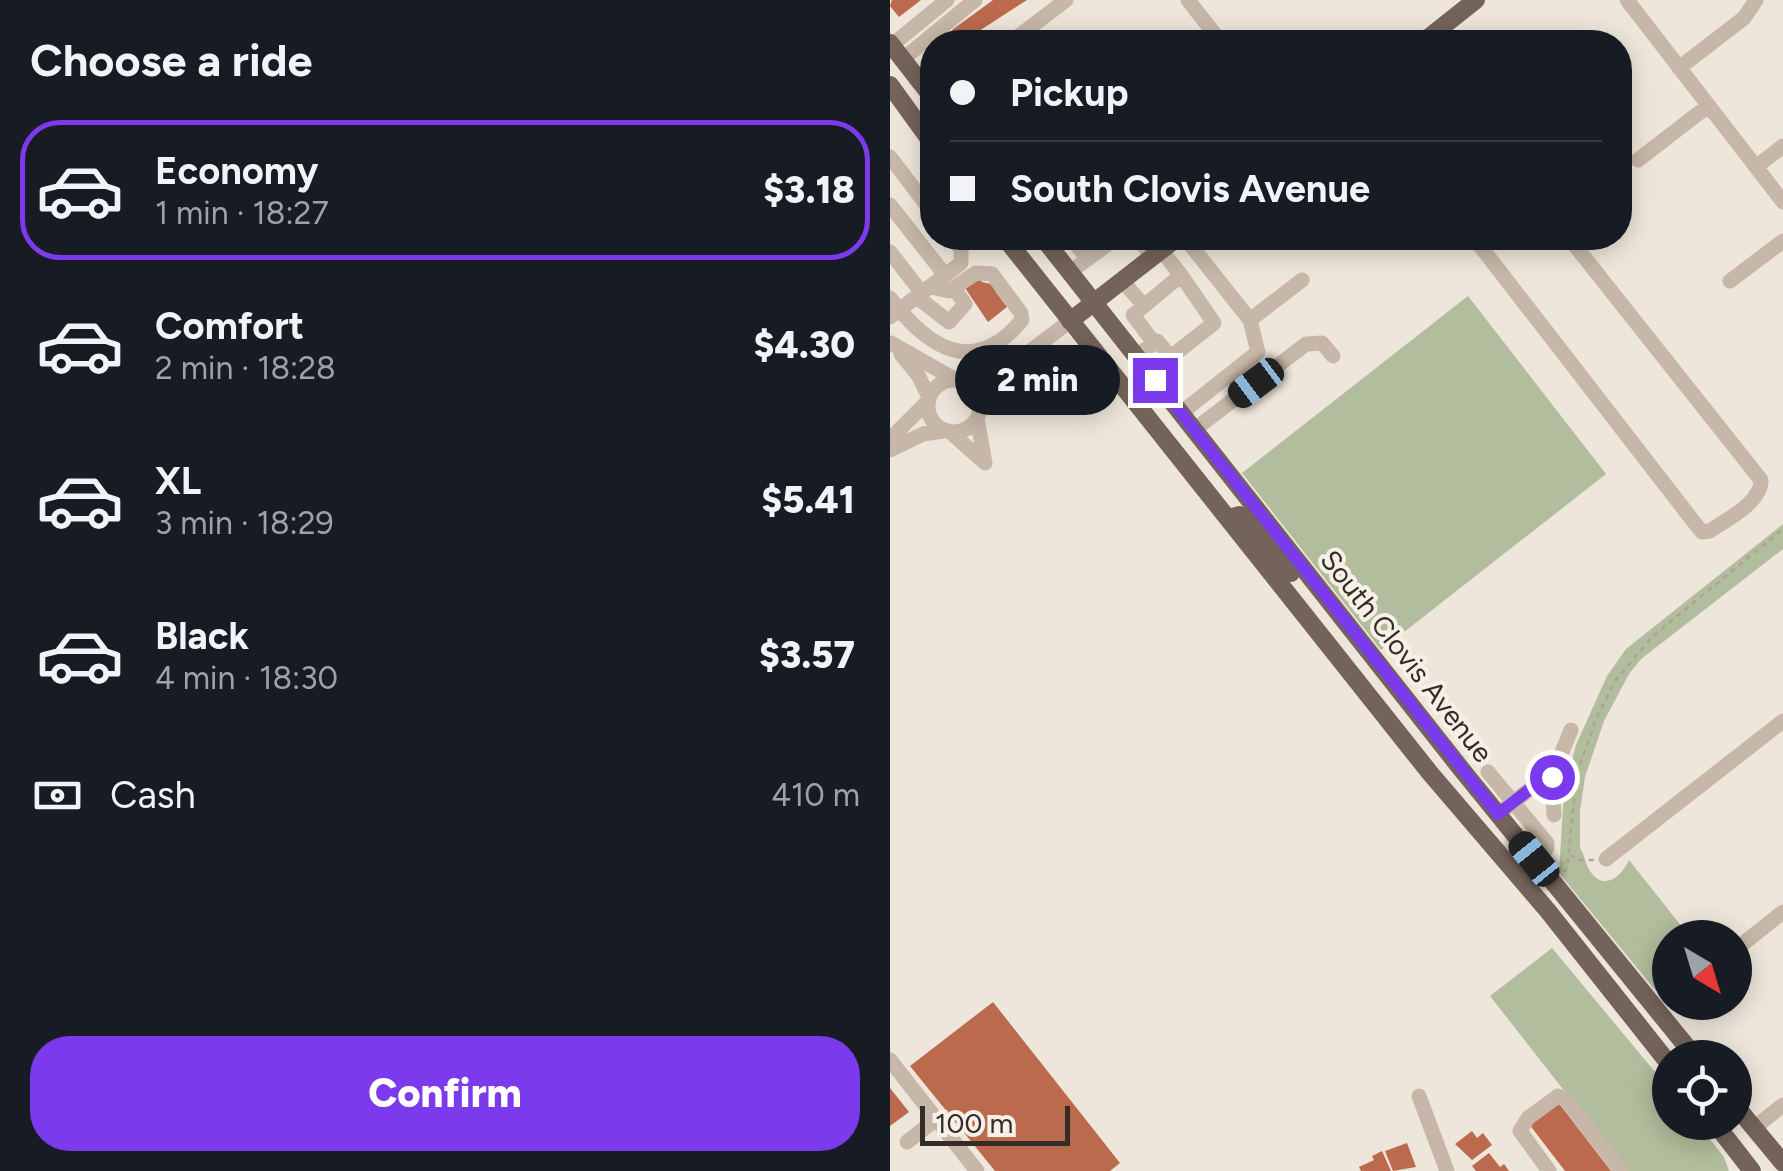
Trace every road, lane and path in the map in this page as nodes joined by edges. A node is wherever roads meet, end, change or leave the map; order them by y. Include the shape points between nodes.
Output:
1 (947, 0) edge
2 (975, 0) edge
3 (1066, 0) edge
4 (1188, 0) edge
5 (1476, 0) edge
6 (1627, 0) edge
7 (1756, 0) edge
8 (933, 22) junction
9 (921, 30) edge
10 (1026, 30) edge
11 (1212, 30) edge
12 (1438, 30) edge
13 (920, 31) edge
14 (894, 48) edge
15 (1679, 68) junction
16 (920, 82) edge
17 (891, 89) edge
18 (1708, 106) junction
19 (920, 127) edge
20 (1783, 146) edge
21 (890, 158) edge
22 (1638, 160) dead end
23 (1756, 168) junction
24 (920, 197) edge
25 (1783, 202) edge
26 (890, 205) edge
27 (1783, 241) edge
28 (920, 244) edge
29 (925, 250) edge
30 (959, 250) edge
31 (1015, 250) edge
32 (1053, 250) edge
33 (1081, 250) edge
34 (1100, 250) edge
35 (1160, 250) edge
36 (1164, 250) edge
37 (1195, 250) edge
38 (1483, 250) edge
39 (1579, 250) edge
40 (890, 252) edge
41 (1088, 259) junction
42 (1070, 272) junction
43 (1180, 275) junction
44 (1122, 280) junction
45 (1302, 280) dead end
46 (950, 282) junction
47 (1730, 282) dead end
48 (923, 292) junction
49 (1094, 302) junction
50 (1144, 306) junction
51 (893, 309) edge
52 (1070, 320) junction
53 (1250, 320) junction
54 (891, 342) edge
55 (1154, 343) junction
56 (1136, 356) junction
57 (1333, 356) dead end
58 (1171, 357) junction
59 (1016, 362) junction
60 (1111, 372) junction
61 (958, 380) junction
62 (1155, 380) junction
63 (929, 399) junction
64 (1181, 413) junction
65 (978, 416) junction
66 (1194, 430) junction
67 (947, 431) junction
68 (890, 439) edge
69 (890, 450) edge
70 (1230, 518) junction
71 (1783, 529) edge
72 (1337, 612) junction
73 (1783, 720) edge
74 (1572, 730) dead end
75 (1488, 772) dead end
76 (1552, 777) junction
77 (1514, 802) junction
78 (1498, 814) junction
79 (1554, 815) dead end
80 (1570, 854) junction
81 (1534, 859) junction
82 (1606, 859) joint
83 (1553, 882) junction
84 (1783, 912) edge
85 (1752, 937) edge
86 (1604, 982) junction
87 (1652, 993) edge
88 (1654, 1040) edge
89 (1665, 1040) edge
90 (890, 1060) edge
91 (1419, 1096) dead end
92 (1783, 1106) edge
93 (936, 1119) junction
94 (1752, 1126) edge
95 (1754, 1128) junction
96 (1728, 1140) edge
97 (907, 1142) dead end
98 (1781, 1158) edge
99 (977, 1171) edge
100 (1447, 1171) edge
101 (1550, 1171) edge
102 (1621, 1171) edge
103 (1752, 1171) edge

1 - 8 street
2 - 8 street
3 - 10 street
4 - 11 street
5 - 12 main road
6 - 15 street
7 - 15 street via 1744,18
8 - 9 street
13 - 14 street
14 - 16 main road
15 - 18 street
17 - 19 main road
18 - 22 street
18 - 23 street
20 - 23 street
21 - 24 street
23 - 25 street
26 - 28 street
27 - 47 street
29 - 46 street
30 - 46 street via 963,256
31 - 52 main road, South Clovis Avenue
32 - 42 main road, South Clovis Avenue
33 - 41 street
34 - 41 street
35 - 44 main road
36 - 43 street
37 - 53 street
38 - 39 street via 1697,526 1710,531 1755,498 1761,480
40 - 48 street
41 - 42 street
42 - 49 main road, South Clovis Avenue
43 - 50 street
43 - 58 street via 1214,323
44 - 49 main road
44 - 50 street
45 - 53 street
46 - 48 street
46 - 48 street via 965,304 949,322
46 - 51 street via 992,274 1022,320 986,349 965,354 941,346
48 - 51 street
49 - 52 main road
49 - 56 main road, South Clovis Avenue
50 - 55 street via 1133,315
52 - 59 street
52 - 60 main road, South Clovis Avenue
53 - 64 street via 1258,352
54 - 61 street
54 - 63 street
55 - 56 street
55 - 58 street
56 - 62 main road, South Clovis Avenue
57 - 66 street via 1322,343 1306,344
58 - 62 street
59 - 60 street via 1066,354
59 - 61 street
59 - 65 street
60 - 70 main road, South Clovis Avenue
61 - 63 street via 940,384
61 - 65 street via 978,396
62 - 64 main road, South Clovis Avenue
63 - 67 street via 932,420
63 - 68 street
64 - 66 main road, South Clovis Avenue
65 - 67 street via 968,428
65 - 67 street via 985,463
66 - 72 main road, South Clovis Avenue
67 - 69 street
70 - 72 main road via 1249,521 1297,580
70 - 86 main road, South Clovis Avenue
71 - 80 path via 1654,636 1616,681 1578,773
72 - 78 main road, South Clovis Avenue
73 - 82 street
74 - 76 street
75 - 77 street
76 - 77 street
76 - 79 street
77 - 78 street
77 - 81 street via 1547,843
78 - 81 main road, South Clovis Avenue
80 - 82 path
80 - 83 path
81 - 83 main road, South Clovis Avenue
83 - 87 main road, South Clovis Avenue
84 - 85 street
86 - 88 main road, South Clovis Avenue
86 - 89 main road via 1620,984
90 - 93 street
91 - 100 street
92 - 95 street
93 - 97 street
93 - 99 street
94 - 95 main road
95 - 98 main road
96 - 103 main road
101 - 102 street via 1520,1131 1558,1096

